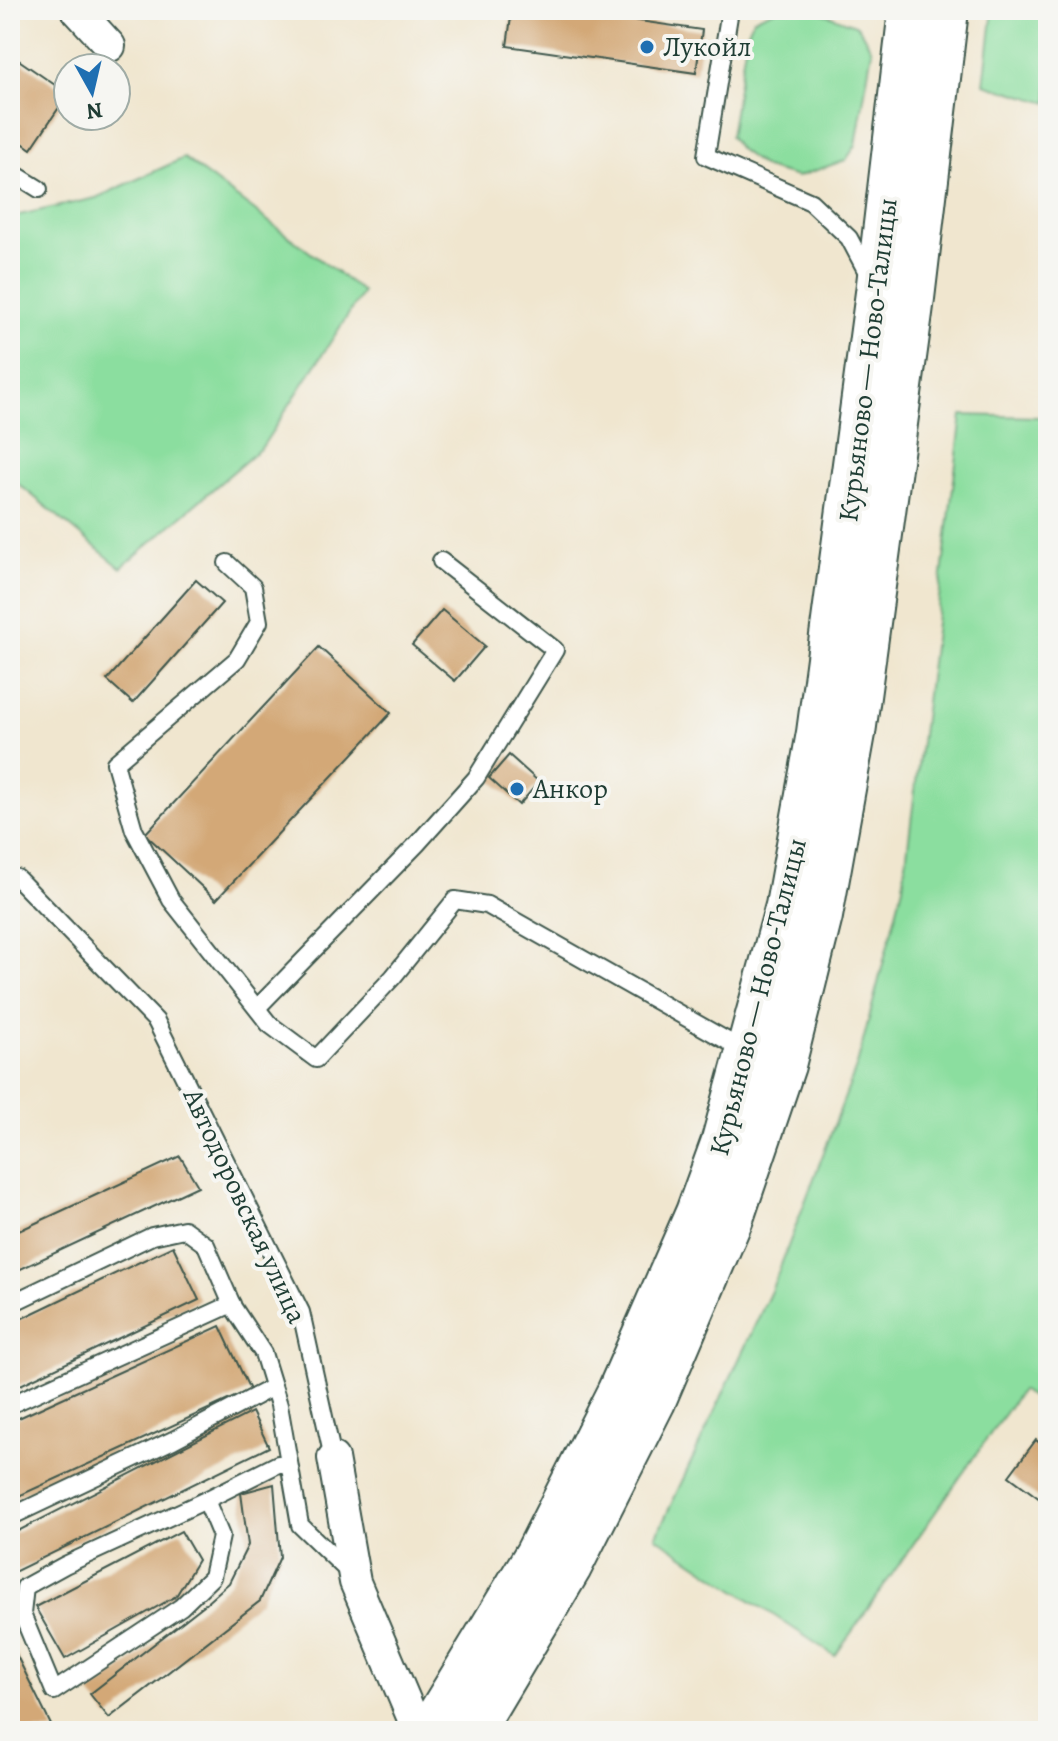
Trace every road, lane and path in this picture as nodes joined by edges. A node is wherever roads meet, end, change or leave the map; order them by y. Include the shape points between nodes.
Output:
1 (77, 10) edge
2 (730, 10) edge
3 (911, 10) edge
4 (946, 10) edge
5 (110, 46) dead end
6 (10, 171) edge
7 (39, 189) dead end
8 (878, 293) junction
9 (441, 561) dead end
10 (227, 563) dead end
11 (10, 876) edge
12 (257, 1008) junction
13 (748, 1053) junction
14 (10, 1304) edge
15 (232, 1304) junction
16 (273, 1387) junction
17 (10, 1405) edge
18 (333, 1458) joint
19 (289, 1464) junction
20 (206, 1500) junction
21 (10, 1517) edge
22 (355, 1578) junction
23 (418, 1731) edge
24 (430, 1731) edge
25 (471, 1731) edge

1 - 5 street
2 - 8 lane via 706,156 811,202 849,238
3 - 8 main road, Курьяново — Ново-Талицы
4 - 25 main road, Курьяново — Ново-Талицы via 853,733 820,916 783,1065 731,1218 653,1401 569,1567
6 - 7 lane
8 - 13 main road, Курьяново — Ново-Талицы via 819,733 788,906
9 - 12 lane via 555,650 476,778
10 - 12 lane via 253,587 259,622 237,659 115,763 134,830 171,900
11 - 18 lane, Автодоровская улица via 156,1021 301,1312
12 - 13 lane via 269,1024 316,1059 393,977 455,900 487,905
13 - 24 main road, Курьяново — Ново-Талицы via 698,1213 619,1393 537,1555
14 - 15 lane via 152,1236 184,1229 206,1245
15 - 16 lane via 263,1353
15 - 17 lane
16 - 19 lane
16 - 21 lane
18 - 22 street, Автодоровская улица
19 - 20 lane via 278,1464
19 - 22 lane via 300,1525
20 - 20 lane via 221,1536 212,1577 181,1607 54,1691 22,1614 25,1587
22 - 23 street, Автодоровская улица

